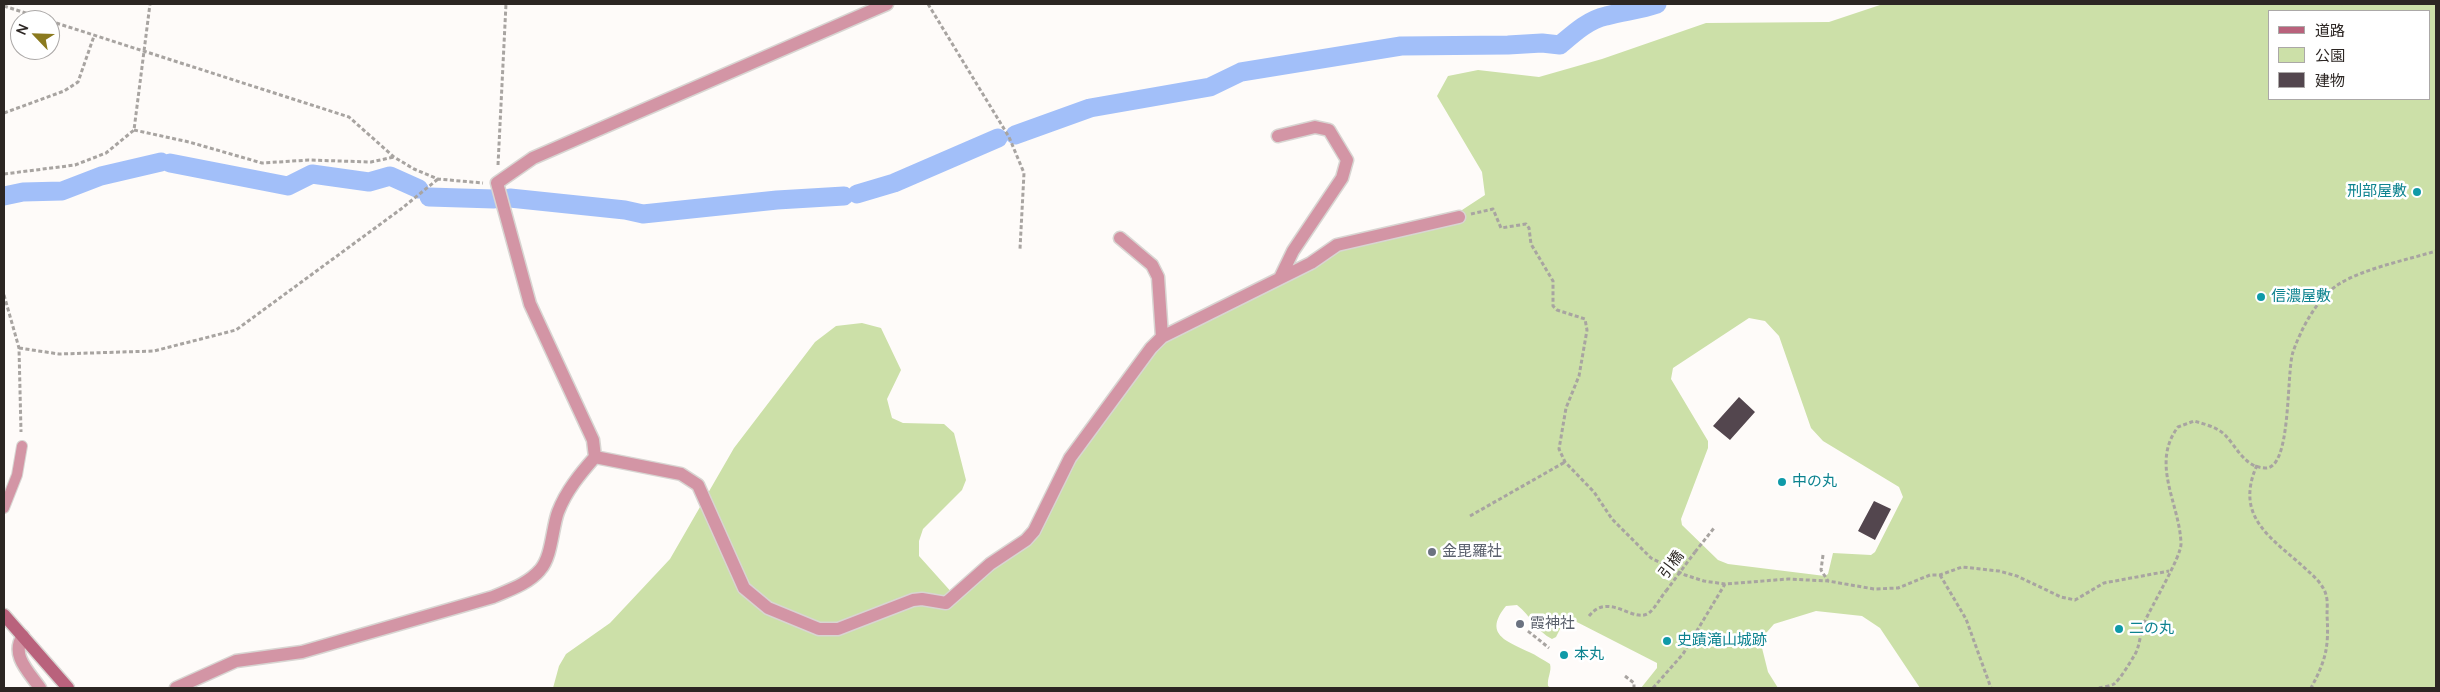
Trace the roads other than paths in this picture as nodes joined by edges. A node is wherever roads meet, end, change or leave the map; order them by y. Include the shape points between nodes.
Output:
1 (887, 4) edge
2 (1278, 136) dead end
3 (1459, 217) road end
4 (1120, 238) dead end
5 (1280, 278) junction
6 (1162, 337) junction
7 (22, 446) road end
8 (595, 457) junction
9 (4, 508) edge
10 (4, 615) edge
11 (23, 636) junction
12 (64, 684) edge
13 (40, 688) edge
14 (176, 688) edge

1 - 8 street via 533,158 497,183 530,304 593,440
2 - 5 street via 1315,128 1330,130 1347,160 1342,178 1293,251
3 - 5 street via 1337,245 1311,263
4 - 6 street via 1152,265 1158,277
5 - 6 street
6 - 8 street via 1070,458 1034,531 1026,540 990,564 946,603 913,600 838,628 819,629 768,608 748,592 698,485 692,479
7 - 9 lane via 17,475
8 - 14 street via 576,479 558,512 541,569 522,584 493,597 302,652 236,661
10 - 11 main road
11 - 12 main road
11 - 13 street via 18,644 18,654

